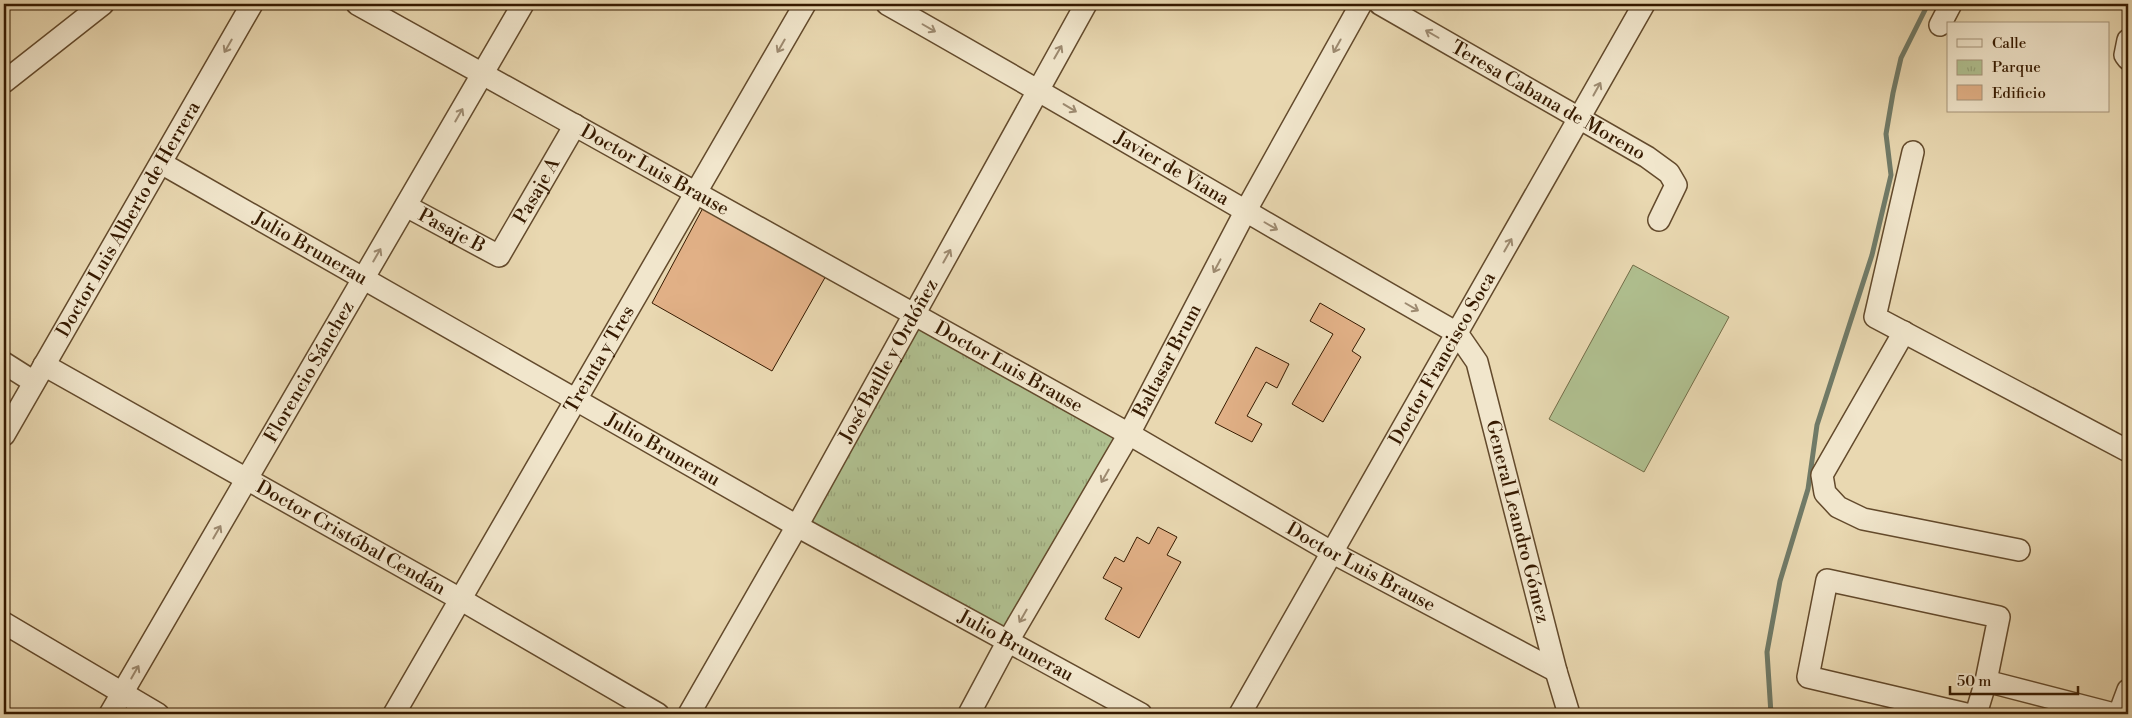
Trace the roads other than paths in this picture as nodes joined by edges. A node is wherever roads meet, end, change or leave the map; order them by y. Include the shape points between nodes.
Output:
1 (103, 4) edge
2 (252, 4) edge
3 (358, 4) edge
4 (523, 4) edge
5 (805, 4) edge
6 (887, 4) edge
7 (1086, 4) edge
8 (1361, 4) edge
9 (1380, 4) edge
10 (1644, 4) edge
11 (1951, 4) edge
12 (1940, 25) dead end
13 (2128, 40) edge
14 (2128, 59) edge
15 (483, 73) junction
16 (4, 82) edge
17 (1038, 89) junction
18 (1580, 119) junction
19 (575, 125) junction
20 (1913, 152) dead end
21 (161, 163) junction
22 (696, 192) junction
23 (406, 206) junction
24 (1245, 212) junction
25 (1659, 220) dead end
26 (499, 256) joint
27 (364, 278) junction
28 (915, 314) junction
29 (1904, 332) junction
30 (1457, 333) junction
31 (4, 363) edge
32 (39, 373) junction
33 (576, 399) junction
34 (1129, 434) junction
35 (4, 435) edge
36 (2128, 451) edge
37 (247, 480) junction
38 (797, 526) junction
39 (2019, 550) dead end
40 (1333, 553) junction
41 (460, 599) junction
42 (4, 623) edge
43 (1008, 641) junction
44 (1556, 671) junction
45 (1986, 681) junction
46 (2128, 690) edge
47 (122, 693) junction
48 (110, 714) edge
49 (158, 714) edge
50 (394, 714) edge
51 (658, 714) edge
52 (689, 714) edge
53 (969, 714) edge
54 (1141, 714) edge
55 (1240, 714) edge
56 (1569, 714) edge
57 (1966, 714) edge
58 (1976, 714) edge
59 (2114, 714) edge
60 (2119, 714) edge

1 - 16 street
2 -> 21 street, Doctor Luis Alberto de Herrera
3 - 15 street, Doctor Luis Brause
4 - 15 street, Florencio Sánchez
5 -> 22 street, Treinta y Tres
6 -> 17 street, Javier de Viana
17 -> 7 street, José Batlle y Ordóñez
8 -> 24 street, Baltasar Brum
18 -> 9 street, Teresa Cabana de Moreno
18 -> 10 street, Doctor Francisco Soca
11 - 12 street
13 - 14 street via 2125,55
15 - 19 street, Doctor Luis Brause
23 -> 15 street, Florencio Sánchez
17 -> 24 street, Javier de Viana
28 -> 17 street, José Batlle y Ordóñez
18 - 25 street, Teresa Cabana de Moreno via 1669,173 1676,185
30 -> 18 street, Doctor Francisco Soca
19 - 22 street, Doctor Luis Brause
19 - 26 street, Pasaje A
20 - 29 street via 1875,317
21 - 27 street, Julio Brunerau
21 - 32 street, Doctor Luis Alberto de Herrera
22 - 28 street, Doctor Luis Brause
22 - 33 street, Treinta y Tres
23 - 26 street, Pasaje B
27 -> 23 street, Florencio Sánchez
24 -> 30 street, Javier de Viana
24 -> 34 street, Baltasar Brum
27 - 33 street, Julio Brunerau
27 - 37 street, Florencio Sánchez
28 - 34 street, Doctor Luis Brause
28 - 38 street, José Batlle y Ordóñez
29 - 36 street
29 - 39 street via 1822,475 1825,493 1838,507 1863,519
30 - 40 street, Doctor Francisco Soca
30 - 44 street, General Leandro Gómez via 1476,362
31 - 32 street, Doctor Cristóbal Cendán
32 - 35 street, Doctor Luis Alberto de Herrera
32 - 37 street, Doctor Cristóbal Cendán
33 - 38 street, Julio Brunerau
33 - 41 street, Treinta y Tres
34 - 40 street, Doctor Luis Brause
34 -> 43 street, Baltasar Brum
37 - 41 street, Doctor Cristóbal Cendán
47 -> 37 street, Florencio Sánchez
38 - 43 street, Julio Brunerau
38 - 52 street, José Batlle y Ordóñez
40 - 44 street, Doctor Luis Brause
40 - 55 street, Doctor Francisco Soca
41 - 50 street, Treinta y Tres
41 - 51 street, Doctor Cristóbal Cendán
42 - 47 street
43 - 53 street, Baltasar Brum
43 - 54 street, Julio Brunerau
44 - 56 street, General Leandro Gómez
45 - 57 street via 1999,617 1827,580 1808,677
45 - 58 street
45 - 59 street
46 - 60 street
47 - 48 street, Florencio Sánchez
47 - 49 street

